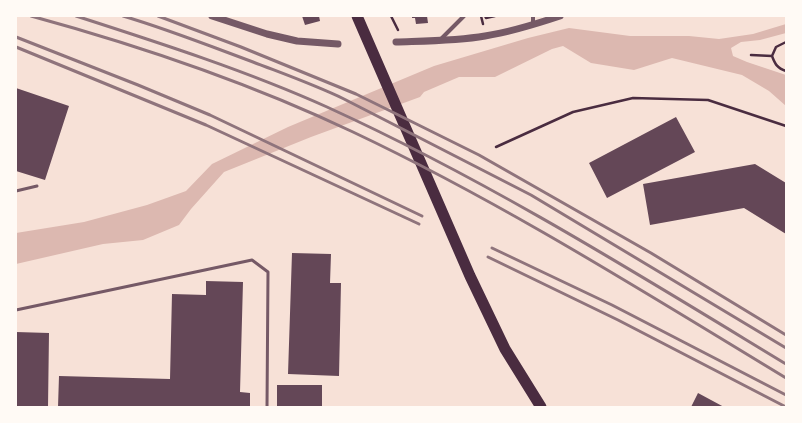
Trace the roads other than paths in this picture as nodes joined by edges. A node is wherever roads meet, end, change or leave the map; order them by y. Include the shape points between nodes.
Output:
1 (212, 16) edge
2 (357, 16) edge
3 (464, 16) edge
4 (533, 16) edge
5 (560, 16) edge
6 (533, 24) junction
7 (440, 40) junction
8 (396, 42) dead end
9 (338, 44) dead end
10 (37, 186) dead end
11 (16, 190) edge
12 (16, 310) edge
13 (267, 407) edge
14 (541, 407) edge

1 - 9 street via 297,41
2 - 14 highway via 470,276 505,349
3 - 7 street
4 - 6 street
5 - 6 street
6 - 7 street via 485,36
7 - 8 street
10 - 11 lane
12 - 13 lane via 252,260 268,272

